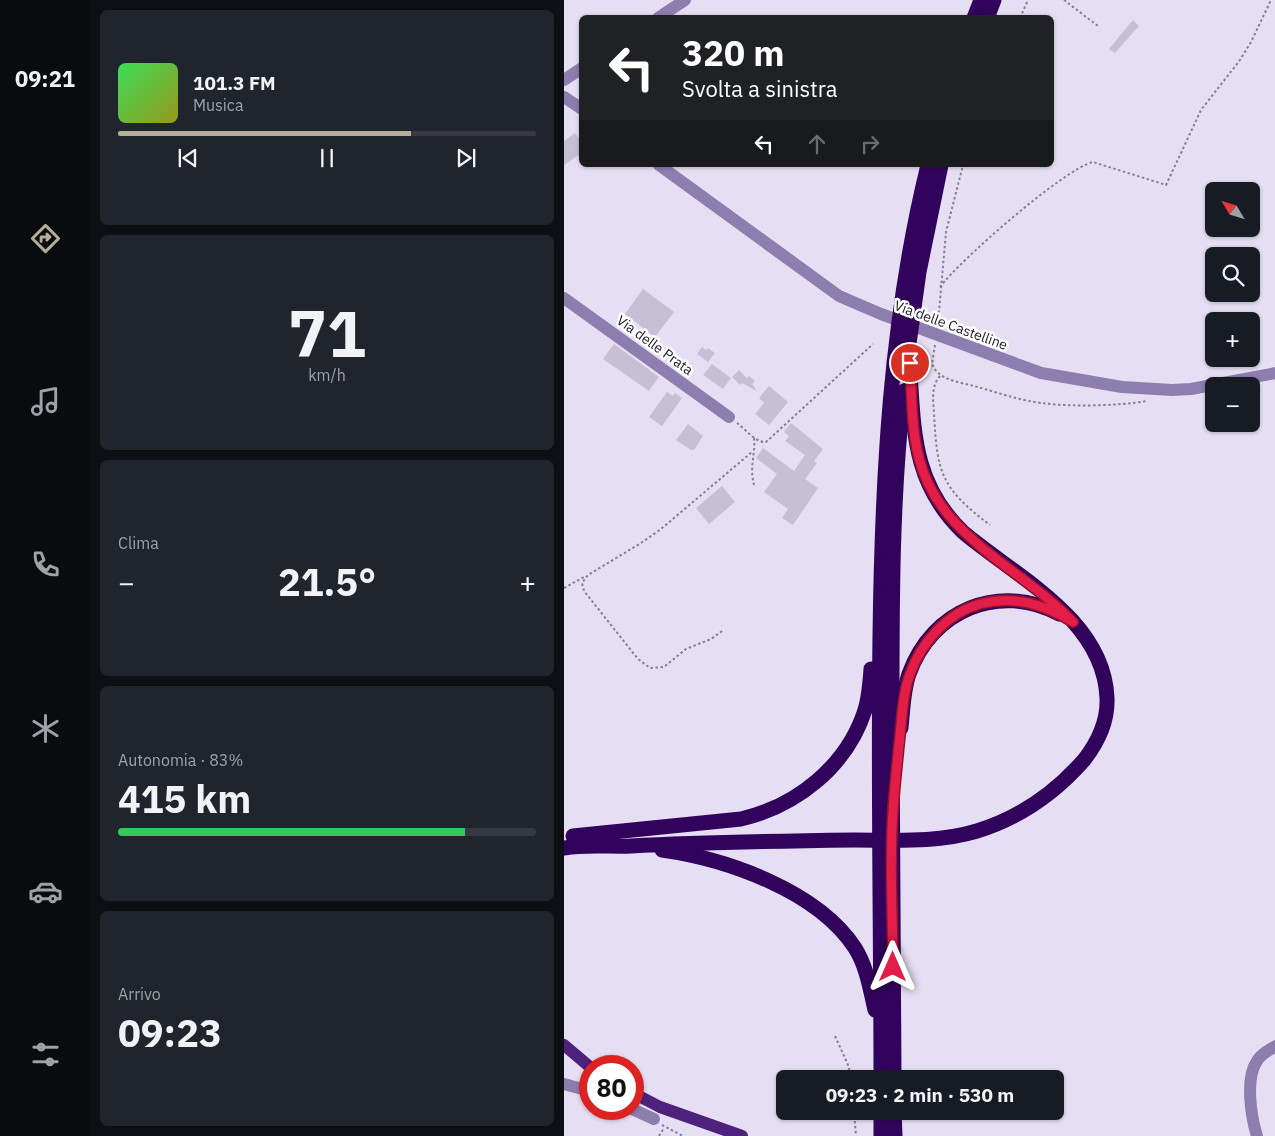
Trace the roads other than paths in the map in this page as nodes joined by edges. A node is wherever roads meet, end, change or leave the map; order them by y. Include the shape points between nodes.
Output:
1 (685, 0) edge
2 (980, 0) edge
3 (994, 0) edge
4 (662, 15) edge
5 (975, 15) edge
6 (988, 15) edge
7 (579, 70) edge
8 (564, 80) edge
9 (564, 97) edge
10 (579, 107) edge
11 (662, 167) edge
12 (928, 167) edge
13 (941, 167) edge
14 (564, 298) edge
15 (908, 348) junction
16 (1275, 372) edge
17 (729, 417) road end
18 (881, 583) junction
19 (1073, 622) junction
20 (892, 814) junction
21 (567, 840) edge
22 (736, 841) junction
23 (628, 846) junction
24 (564, 1046) edge
25 (1275, 1046) edge
26 (579, 1058) edge
27 (881, 1060) junction
28 (881, 1070) edge
29 (894, 1070) edge
30 (564, 1084) edge
31 (579, 1088) edge
32 (644, 1099) edge
33 (644, 1114) edge
34 (654, 1119) road end
35 (881, 1120) edge
36 (894, 1120) edge
37 (742, 1136) edge
38 (881, 1136) edge
39 (895, 1136) edge
40 (1257, 1136) edge

1 - 4 street
2 - 5 highway
3 - 6 highway
7 - 8 street
9 - 10 street
11 - 16 street, Via delle Castelline via 828,288 856,304 1041,373 1141,389 1191,389
12 - 18 highway via 913,230 892,381
13 - 15 highway
14 - 17 street, Via delle Prata
15 - 19 highway via 916,443 923,471 935,498 963,532 1054,602
15 - 20 highway via 894,543
18 - 21 highway via 864,711 844,750 816,783 759,815
18 - 27 highway
19 - 20 highway via 1041,606 1007,600 973,606 942,625 923,648 907,684
19 - 22 highway via 1096,653 1106,684 1104,722 1092,749 1068,778 1039,802 986,828 949,838
20 - 29 highway
21 - 22 highway via 698,838
21 - 23 highway via 587,845
22 - 23 highway
23 - 27 highway via 689,856 747,872 793,894 823,914 844,933 862,962 876,1016
24 - 26 main road
25 - 40 street via 1262,1054 1253,1068 1252,1119
27 - 28 highway
30 - 31 street
32 - 37 main road
33 - 34 street
35 - 38 highway
36 - 39 highway

